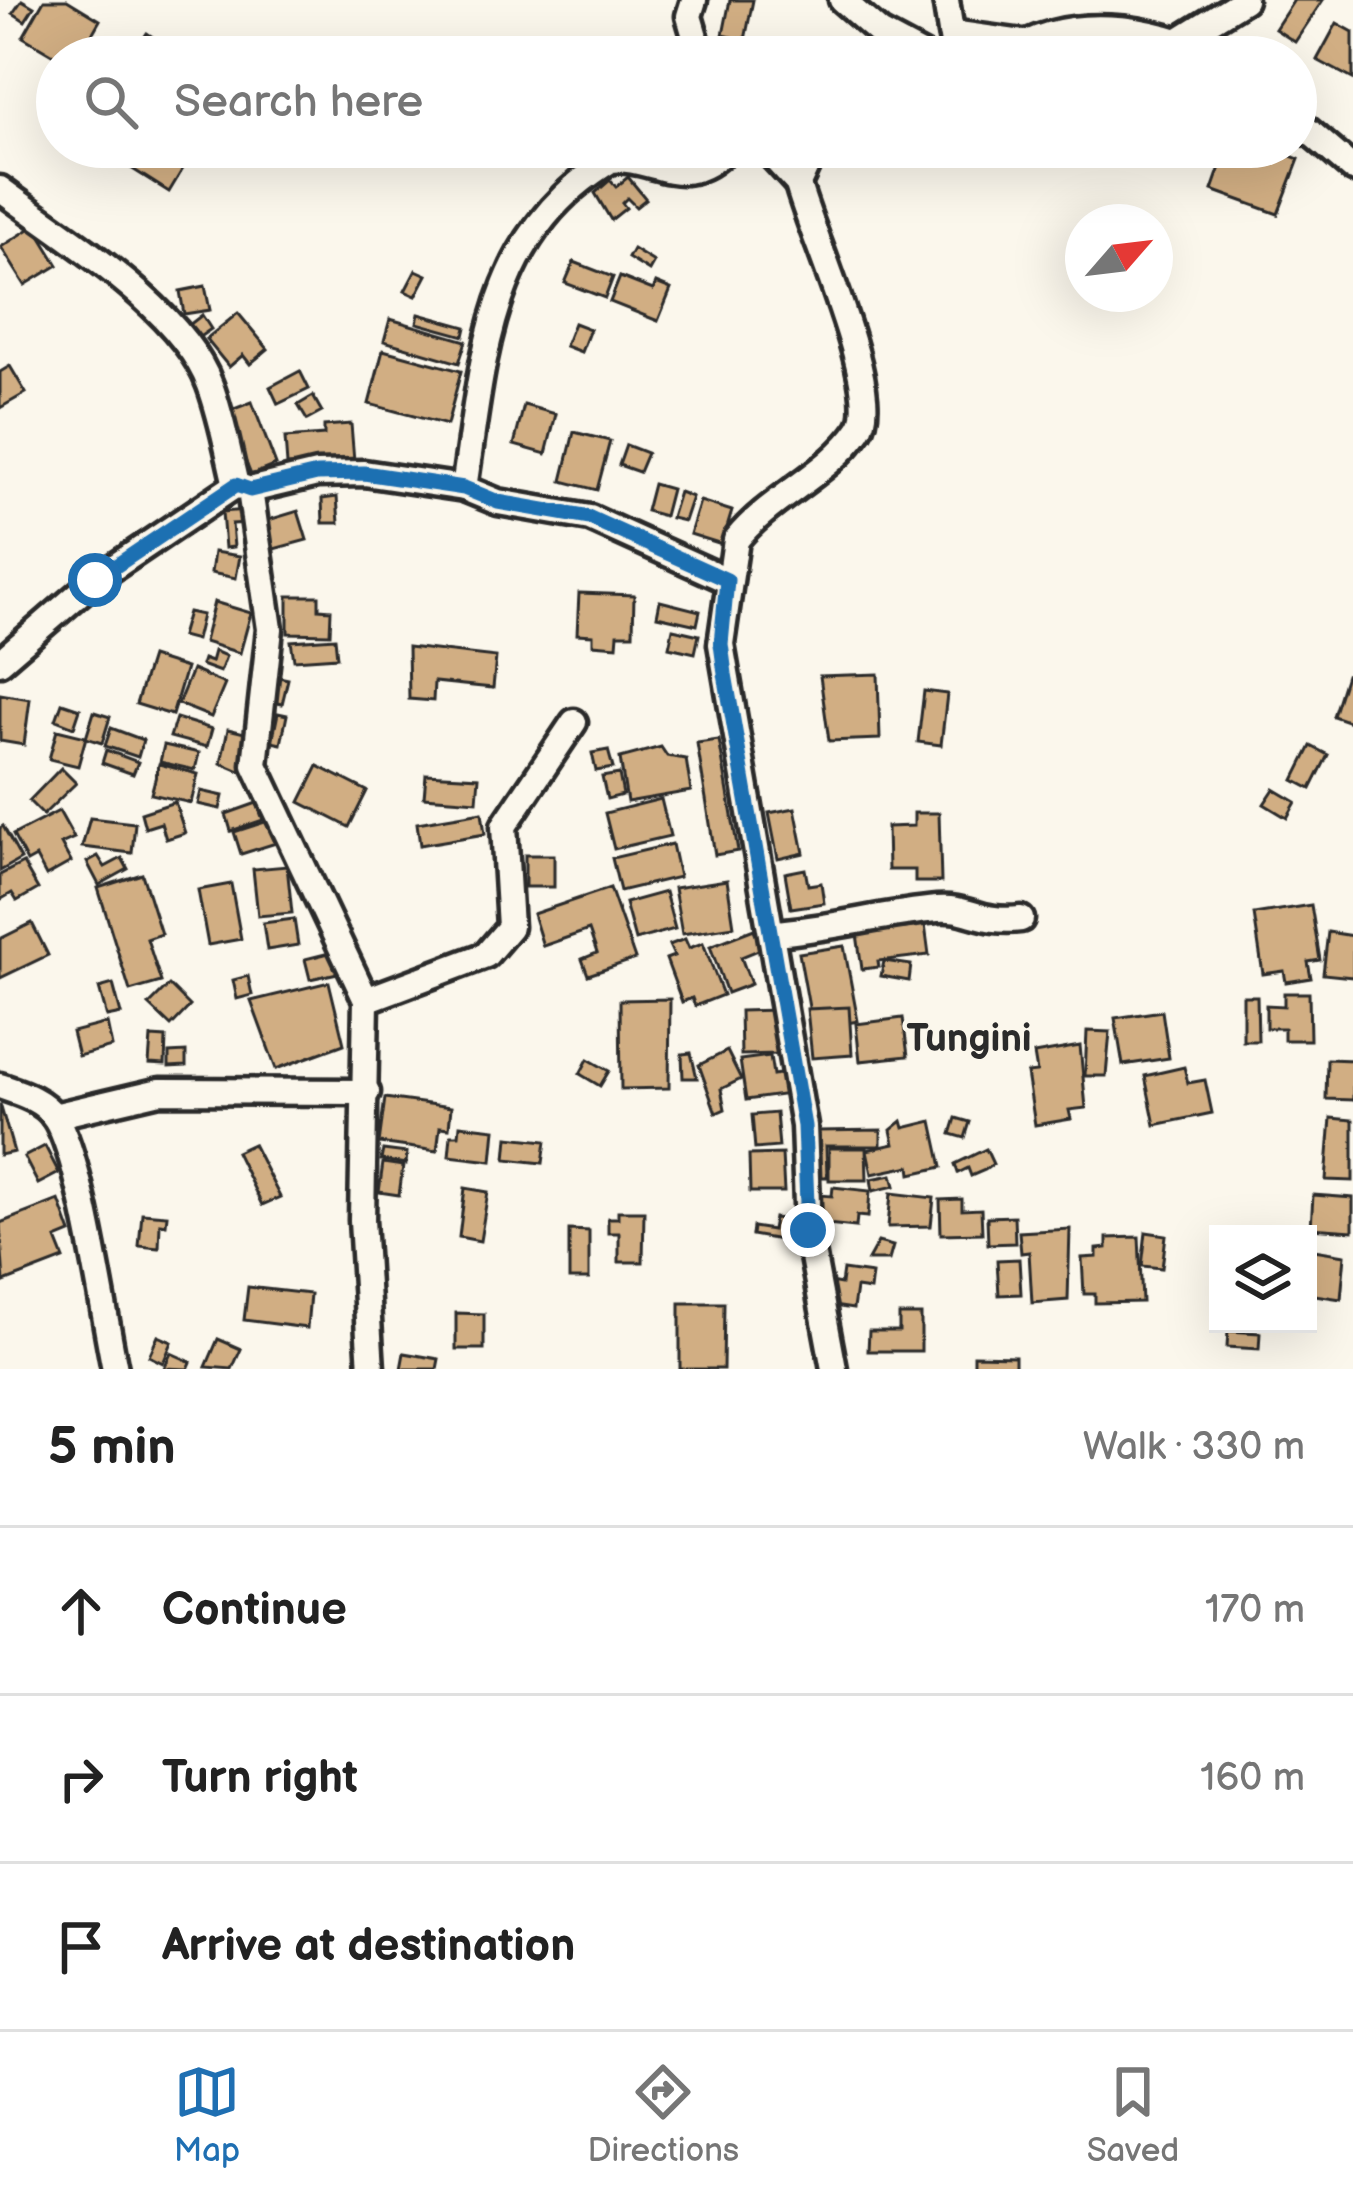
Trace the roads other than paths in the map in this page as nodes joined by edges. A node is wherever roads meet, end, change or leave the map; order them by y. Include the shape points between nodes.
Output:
1 (694, 0) edge
2 (842, 0) edge
3 (946, 0) edge
4 (1244, 0) edge
5 (880, 33) junction
6 (695, 36) edge
7 (878, 36) edge
8 (886, 36) edge
9 (952, 36) edge
10 (1061, 36) edge
11 (1173, 36) edge
12 (1184, 36) edge
13 (1317, 138) edge
14 (601, 168) edge
15 (783, 168) edge
16 (805, 168) edge
17 (1353, 169) edge
18 (798, 184) junction
19 (0, 189) edge
20 (243, 488) junction
21 (464, 488) junction
22 (727, 580) junction
23 (0, 662) edge
24 (574, 722) dead end
25 (1021, 919) dead end
26 (774, 933) junction
27 (366, 1000) junction
28 (0, 1086) edge
29 (367, 1092) junction
30 (54, 1116) junction
31 (115, 1369) edge
32 (371, 1369) edge
33 (834, 1369) edge

1 - 6 street
2 - 5 street
3 - 9 street
4 - 12 street
5 - 7 street
5 - 8 street
10 - 11 street via 1136,27
13 - 17 street
14 - 21 street via 520,251 500,286
15 - 18 street
16 - 18 street
18 - 22 street via 860,369 865,415 849,440 742,532
19 - 20 street via 126,284 188,347 209,382
20 - 21 street via 364,473
20 - 23 street via 95,580
20 - 27 street via 269,629 255,765
21 - 22 street via 590,518
22 - 26 street via 721,644
24 - 27 street via 504,826 510,926 486,956
25 - 26 street via 991,923 934,909
26 - 33 street via 804,1126 808,1230
27 - 29 street
28 - 30 street via 32,1096
29 - 30 street via 160,1090
29 - 32 street via 362,1220
30 - 31 street via 69,1150

